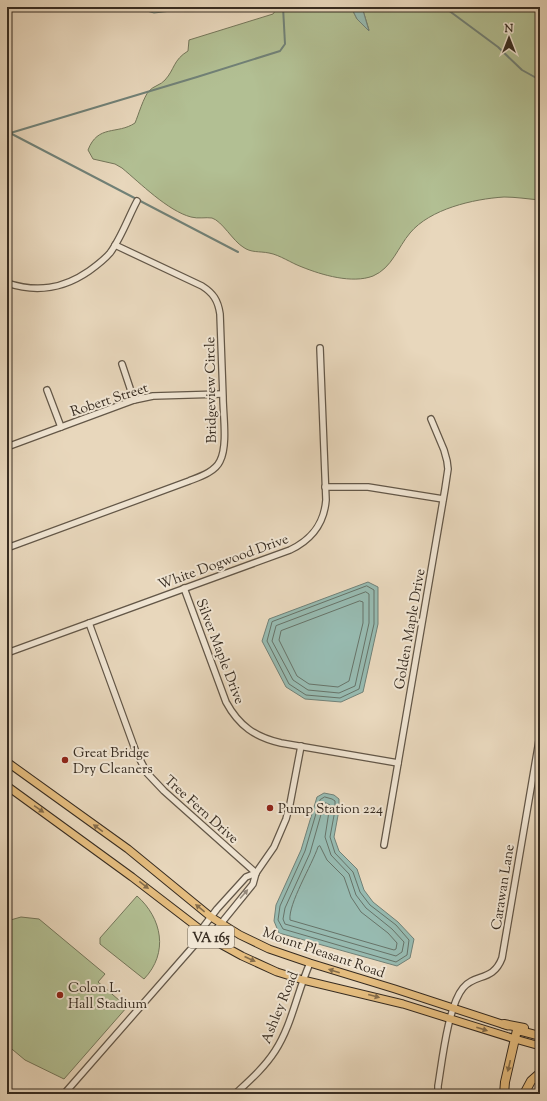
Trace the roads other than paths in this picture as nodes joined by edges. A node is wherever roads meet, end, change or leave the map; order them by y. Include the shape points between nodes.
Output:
1 (137, 201) dead end
2 (115, 245) junction
3 (7, 283) edge
4 (320, 348) dead end
5 (122, 364) dead end
6 (47, 390) dead end
7 (222, 394) junction
8 (134, 400) junction
9 (431, 419) dead end
10 (61, 427) junction
11 (7, 447) edge
12 (325, 487) junction
13 (443, 499) junction
14 (7, 548) edge
15 (184, 588) junction
16 (89, 623) junction
17 (7, 652) edge
18 (540, 735) edge
19 (301, 746) junction
20 (7, 762) edge
21 (398, 763) junction
22 (7, 786) edge
23 (384, 845) dead end
24 (256, 873) junction
25 (211, 917) junction
26 (220, 923) junction
27 (201, 930) junction
28 (210, 937) junction
29 (198, 941) junction
30 (310, 963) junction
31 (303, 980) junction
32 (453, 1008) junction
33 (450, 1018) junction
34 (504, 1024) junction
35 (517, 1030) junction
36 (540, 1034) edge
37 (515, 1039) junction
38 (540, 1046) edge
39 (540, 1073) edge
40 (64, 1094) edge
41 (235, 1094) edge
42 (438, 1094) edge
43 (504, 1094) edge
44 (524, 1094) edge

1 - 2 street
2 - 3 street via 108,255 91,269 70,282 50,288 32,288
2 - 7 street, Bridgeview Circle via 202,286 215,296 220,314
4 - 12 street, White Dogwood Drive
5 - 8 street
6 - 10 street
7 - 8 street, Robert Street via 153,396
7 - 14 street, Bridgeview Circle via 224,445 220,462 212,470 205,475
8 - 10 street, Robert Street
9 - 13 street, Golden Maple Drive via 447,462
10 - 11 street, Robert Street
12 - 13 street via 368,487
12 - 15 street, White Dogwood Drive via 325,506 321,521 302,544
13 - 21 street, Golden Maple Drive
15 - 16 street, White Dogwood Drive
15 - 19 street, Silver Maple Drive via 232,713 244,726 266,739
16 - 17 street, White Dogwood Drive
16 - 24 street, Tree Fern Drive via 136,752 148,773 164,791
18 - 32 street, Carawan Lane via 502,958 499,966 490,974 465,986
19 - 21 street, Silver Maple Drive
19 - 24 street via 286,819 274,847
25 -> 20 main road, Mount Pleasant Road / VA 165 via 128,849
21 - 23 street, Golden Maple Drive
22 -> 27 main road, Mount Pleasant Road / VA 165 via 132,876
24 - 25 street via 246,877
26 -> 24 street via 253,884
25 - 26 main road, Mount Pleasant Road / VA 165
25 - 27 street
26 - 28 street
26 - 30 main road, Mount Pleasant Road / VA 165 via 269,949
27 - 28 main road, Mount Pleasant Road / VA 165
27 - 29 street
28 - 29 street
28 -> 31 main road, Mount Pleasant Road / VA 165 via 242,956 277,972
29 - 40 street
30 - 31 street, Ashley Road
32 -> 30 main road, Mount Pleasant Road / VA 165
31 -> 33 main road, Mount Pleasant Road / VA 165
31 - 41 street, Ashley Road via 289,1022 275,1051 262,1068
32 - 33 street, Carawan Lane
32 - 34 main road, Mount Pleasant Road / VA 165
33 -> 37 main road, Mount Pleasant Road / VA 165
33 - 42 street, Carawan Lane
34 - 35 main road, Mount Pleasant Road / VA 165
34 - 36 highway
35 - 36 highway, Mount Pleasant Road / VA 165
35 - 37 highway
37 - 38 main road, Mount Pleasant Road / VA 165
37 -> 43 highway
39 - 44 highway via 531,1081

